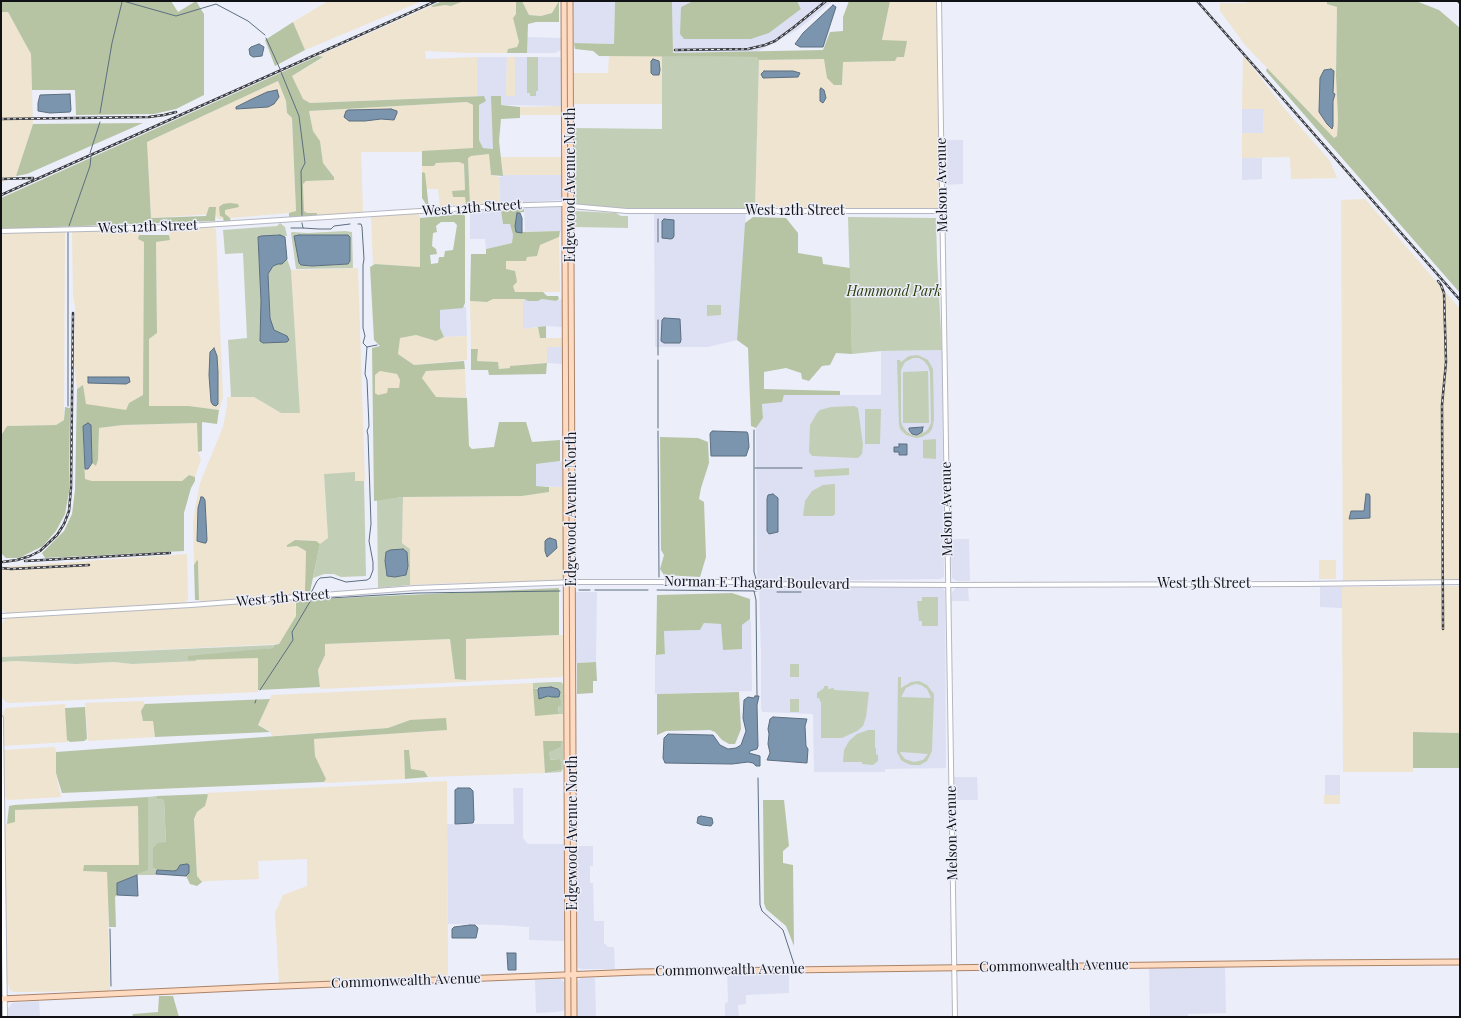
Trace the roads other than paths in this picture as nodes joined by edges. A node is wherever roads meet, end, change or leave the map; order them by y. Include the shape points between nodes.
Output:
1 (564, 1) edge
2 (570, 1) edge
3 (939, 1) edge
4 (564, 204) junction
5 (571, 206) junction
6 (942, 211) junction
7 (1, 231) edge
8 (1460, 582) edge
9 (566, 583) junction
10 (572, 583) junction
11 (948, 584) junction
12 (1, 616) edge
13 (1, 718) edge
14 (1460, 962) edge
15 (954, 967) junction
16 (568, 974) junction
17 (574, 974) junction
18 (3, 999) edge
19 (5, 1017) edge
20 (568, 1017) edge
21 (574, 1017) edge
22 (955, 1017) edge

1 - 4 main road, Edgewood Avenue North
2 - 5 main road, Edgewood Avenue North
3 - 6 street, Melson Avenue
4 - 5 street, West 12th Street
4 - 7 street, West 12th Street via 497,206 180,227
4 - 9 main road, Edgewood Avenue North
5 - 6 street, West 12th Street via 634,211
5 - 10 main road, Edgewood Avenue North
6 - 11 street, Melson Avenue
8 - 11 street, West 5th Street
9 - 10 street, Norman E Thagard Boulevard
9 - 12 street, West 5th Street via 415,588
9 - 16 main road, Edgewood Avenue North
10 - 11 street, Norman E Thagard Boulevard
10 - 17 main road, Edgewood Avenue North
11 - 15 street, Melson Avenue
13 - 18 street
14 - 15 main road, Commonwealth Avenue
15 - 17 main road, Commonwealth Avenue
15 - 22 street, Melson Avenue
16 - 17 main road, Commonwealth Avenue
16 - 18 main road, Commonwealth Avenue
16 - 20 main road, Edgewood Avenue North
17 - 21 main road, Edgewood Avenue North
18 - 19 street

